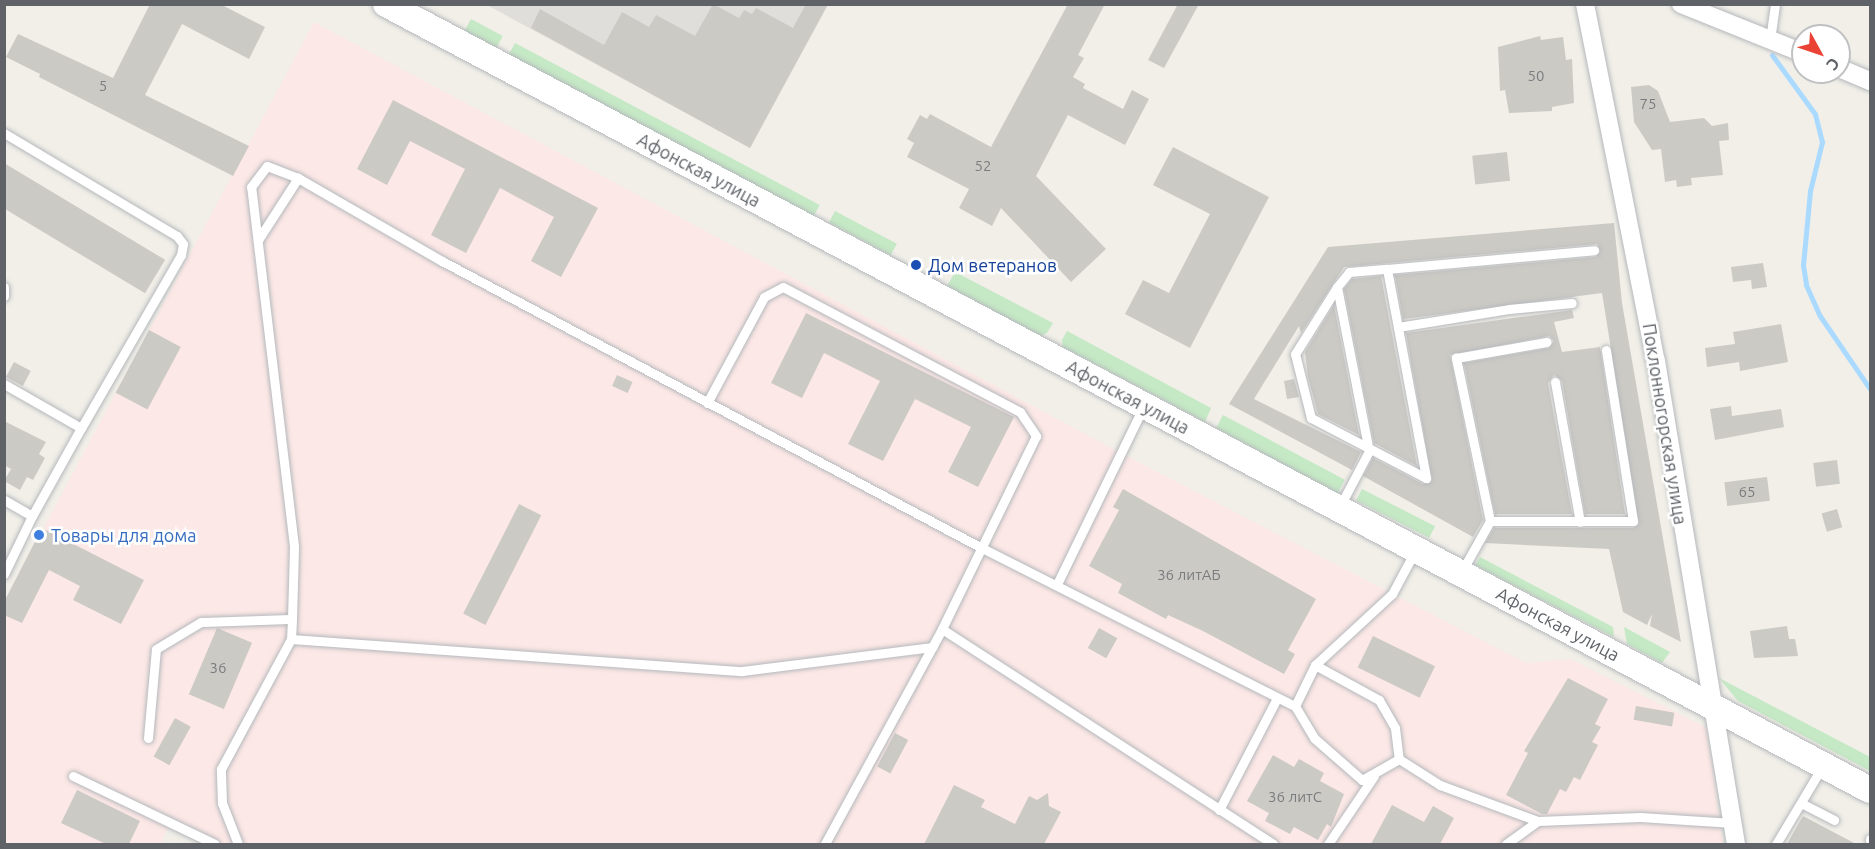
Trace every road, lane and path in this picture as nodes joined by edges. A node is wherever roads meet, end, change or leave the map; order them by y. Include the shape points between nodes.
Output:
1 (386, 4) edge
2 (1585, 4) edge
3 (1681, 4) edge
4 (1775, 4) edge
5 (1770, 40) junction
6 (1791, 48) edge
7 (1851, 73) edge
8 (1870, 81) edge
9 (4, 133) edge
10 (297, 178) junction
11 (258, 240) junction
12 (1594, 250) dead end
13 (1387, 269) junction
14 (4, 287) edge
15 (1337, 287) junction
16 (4, 296) edge
17 (1572, 303) dead end
18 (1398, 327) junction
19 (1547, 342) dead end
20 (1606, 350) dead end
21 (1555, 382) dead end
22 (4, 384) edge
23 (707, 403) junction
24 (1144, 405) junction
25 (81, 428) junction
26 (1369, 451) junction
27 (4, 500) edge
28 (1339, 508) junction
29 (32, 516) junction
30 (1490, 521) junction
31 (1580, 522) junction
32 (980, 547) junction
33 (1417, 549) junction
34 (1461, 573) junction
35 (4, 574) edge
36 (1057, 584) junction
37 (292, 619) junction
38 (942, 629) junction
39 (291, 639) junction
40 (932, 647) junction
41 (1315, 665) junction
42 (1277, 698) junction
43 (1713, 705) junction
44 (1294, 706) junction
45 (148, 738) dead end
46 (1399, 759) junction
47 (1823, 764) junction
48 (73, 776) dead end
49 (1374, 776) junction
50 (1870, 790) edge
51 (1803, 804) junction
52 (1219, 810) junction
53 (1834, 819) dead end
54 (1538, 821) junction
55 (1733, 823) junction
56 (215, 844) edge
57 (238, 844) edge
58 (825, 844) edge
59 (1273, 844) edge
60 (1328, 844) edge
61 (1506, 844) edge
62 (1737, 844) edge
63 (1776, 844) edge

1 - 24 street, Афонская улица
2 - 43 street, Поклонногорская улица via 1656,361
3 - 5 street
4 - 5 lane
5 - 6 street
7 - 8 street
9 - 25 lane via 177,236 183,244 181,255
10 - 11 lane
10 - 11 lane via 267,165 258,174 251,187
10 - 23 lane via 442,261
11 - 37 lane via 294,546
12 - 13 lane
13 - 15 lane via 1349,272
13 - 18 lane
14 - 16 lane
15 - 26 lane
15 - 26 lane via 1295,354 1311,418
17 - 18 lane
18 - 26 lane via 1426,478
19 - 30 lane via 1456,358
20 - 31 lane via 1633,521
21 - 31 lane
22 - 25 lane
23 - 32 lane
23 - 32 lane via 764,297 783,287 1020,412 1036,436
24 - 28 street, Афонская улица
24 - 36 lane
25 - 29 lane
26 - 28 lane
27 - 29 lane
28 - 33 street, Афонская улица
29 - 35 lane
30 - 31 lane
30 - 34 lane
32 - 36 lane
32 - 38 lane
33 - 34 street, Афонская улица
33 - 41 lane via 1392,594
34 - 43 street, Афонская улица
36 - 42 lane
37 - 39 lane
37 - 45 lane via 201,622 156,649
38 - 40 lane
38 - 52 lane
39 - 40 lane via 742,672
39 - 57 lane via 221,769 222,803
40 - 58 lane
41 - 44 lane
41 - 46 lane via 1379,700 1395,728
42 - 44 lane
42 - 52 lane
43 - 47 street, Афонская улица
43 - 55 street, Поклонногорская улица
44 - 49 lane via 1314,738 1362,780
46 - 49 lane
46 - 54 lane via 1440,784
47 - 50 street, Афонская улица
47 - 51 lane
48 - 56 lane
49 - 60 lane
51 - 53 lane
51 - 63 lane
52 - 59 lane
54 - 55 lane via 1640,817
54 - 61 lane
55 - 62 street, Поклонногорская улица

